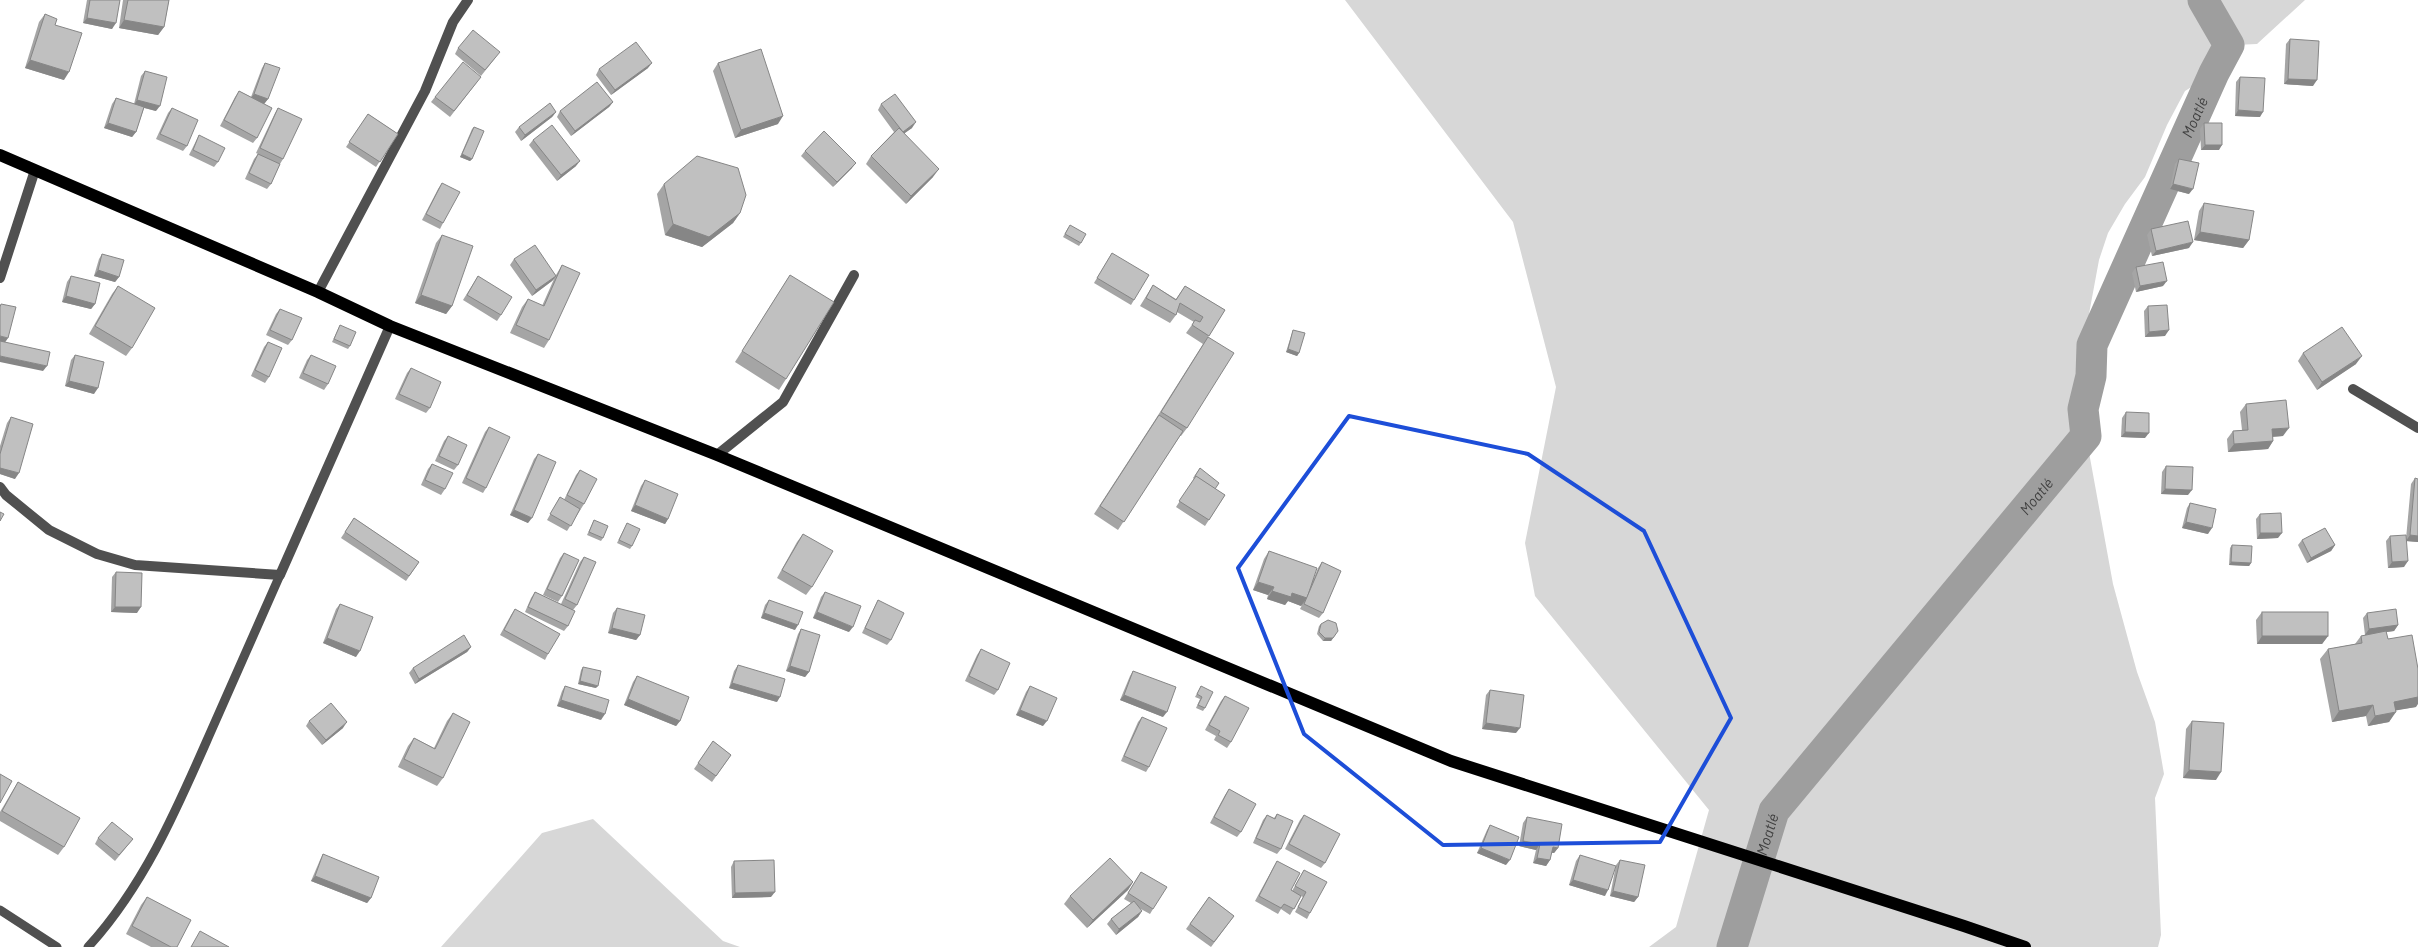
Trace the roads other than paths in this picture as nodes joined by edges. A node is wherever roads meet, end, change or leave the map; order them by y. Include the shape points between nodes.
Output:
1 (468, 0) edge
2 (0, 155) edge
3 (35, 170) junction
4 (854, 275) dead end
5 (0, 278) edge
6 (318, 292) junction
7 (390, 326) junction
8 (2352, 389) dead end
9 (2418, 428) edge
10 (716, 456) junction
11 (0, 487) edge
12 (280, 575) junction
13 (0, 910) edge
14 (57, 947) edge
15 (88, 947) edge
16 (2025, 947) edge

1 - 6 street via 453,22 425,91
2 - 3 main road
3 - 5 street
3 - 6 main road
4 - 10 street via 782,402
6 - 7 main road
7 - 10 main road
7 - 12 street
8 - 9 street
10 - 16 main road via 1451,761
11 - 12 street via 6,496 49,530 97,554 135,565
12 - 15 lane via 180,803 142,874
13 - 14 lane

